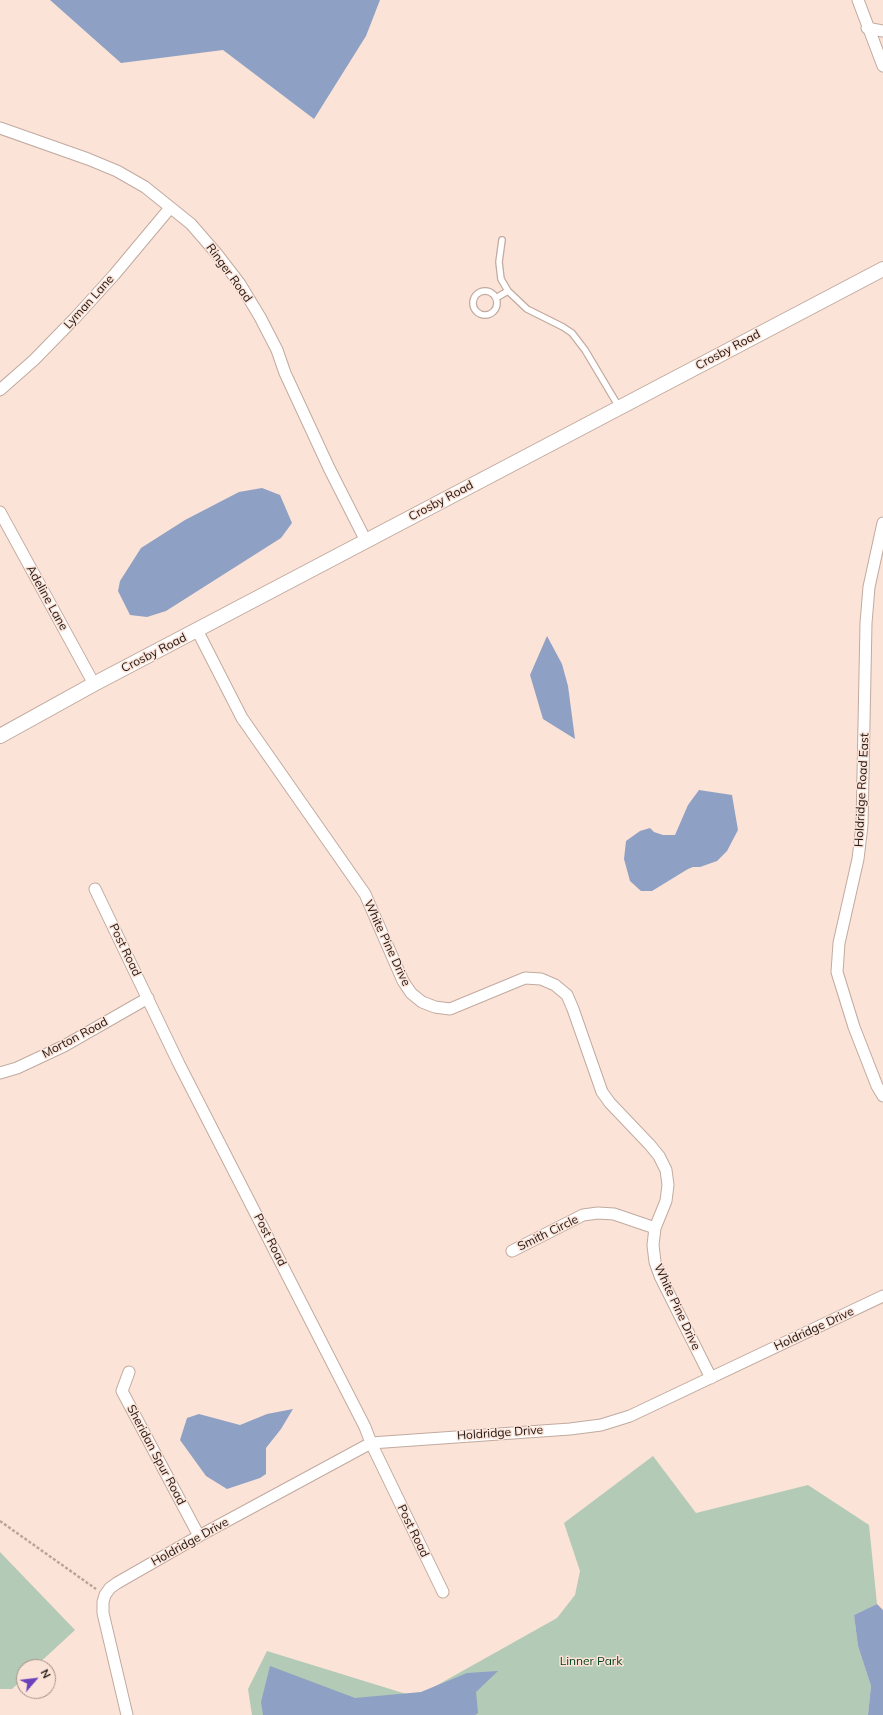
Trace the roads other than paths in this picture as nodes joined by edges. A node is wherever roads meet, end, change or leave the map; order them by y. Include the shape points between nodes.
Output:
1 (858, 0) edge
2 (867, 28) junction
3 (883, 31) edge
4 (883, 66) edge
5 (0, 128) edge
6 (170, 208) junction
7 (502, 240) dead end
8 (883, 269) edge
9 (508, 291) junction
10 (496, 298) junction
11 (0, 390) edge
12 (619, 407) junction
13 (0, 512) edge
14 (883, 523) edge
15 (366, 541) junction
16 (197, 630) junction
17 (94, 684) junction
18 (0, 736) edge
19 (95, 889) dead end
20 (148, 998) junction
21 (0, 1073) edge
22 (883, 1096) edge
23 (655, 1228) junction
24 (512, 1251) dead end
25 (883, 1296) edge
26 (129, 1372) dead end
27 (711, 1378) junction
28 (371, 1443) junction
29 (199, 1536) junction
30 (443, 1592) dead end
31 (127, 1715) edge

1 - 2 street
2 - 3 street
2 - 4 street
5 - 6 street, Ringer Road via 88,158 117,171 145,187
6 - 11 street, Lyman Lane via 75,318
6 - 15 street, Ringer Road via 191,224 217,254 256,310 277,350 329,468
7 - 9 lane via 499,262 501,279
8 - 12 street, Crosby Road
9 - 10 lane
9 - 12 lane via 527,309 572,333
10 - 10 lane via 490,293 482,292 474,300 476,311 483,315 490,314 496,309
12 - 15 street, Crosby Road
13 - 17 street, Adeline Lane
14 - 22 street, Holdridge Road East via 869,587 866,623 862,825 857,865 839,943 837,972 854,1027
15 - 16 street, Crosby Road
16 - 17 street, Crosby Road
16 - 23 street, White Pine Drive via 242,718 365,894 403,981 411,993 422,1002 435,1007 450,1008 525,978 541,979 556,985 567,995 602,1092 650,1145 666,1170 666,1201
17 - 18 street, Crosby Road
19 - 20 street, Post Road
20 - 21 street, Morton Road via 64,1046 17,1068
20 - 28 street, Post Road
23 - 24 street, Smith Circle via 614,1214 583,1215
23 - 27 street, White Pine Drive via 653,1245 660,1276
25 - 27 street, Holdridge Drive
26 - 29 street, Sheridan Spur Road via 122,1391
27 - 28 street, Holdridge Drive via 630,1416 601,1425
28 - 29 street, Holdridge Drive
28 - 30 street, Post Road
29 - 31 street, Holdridge Drive via 123,1579 105,1595 103,1613

